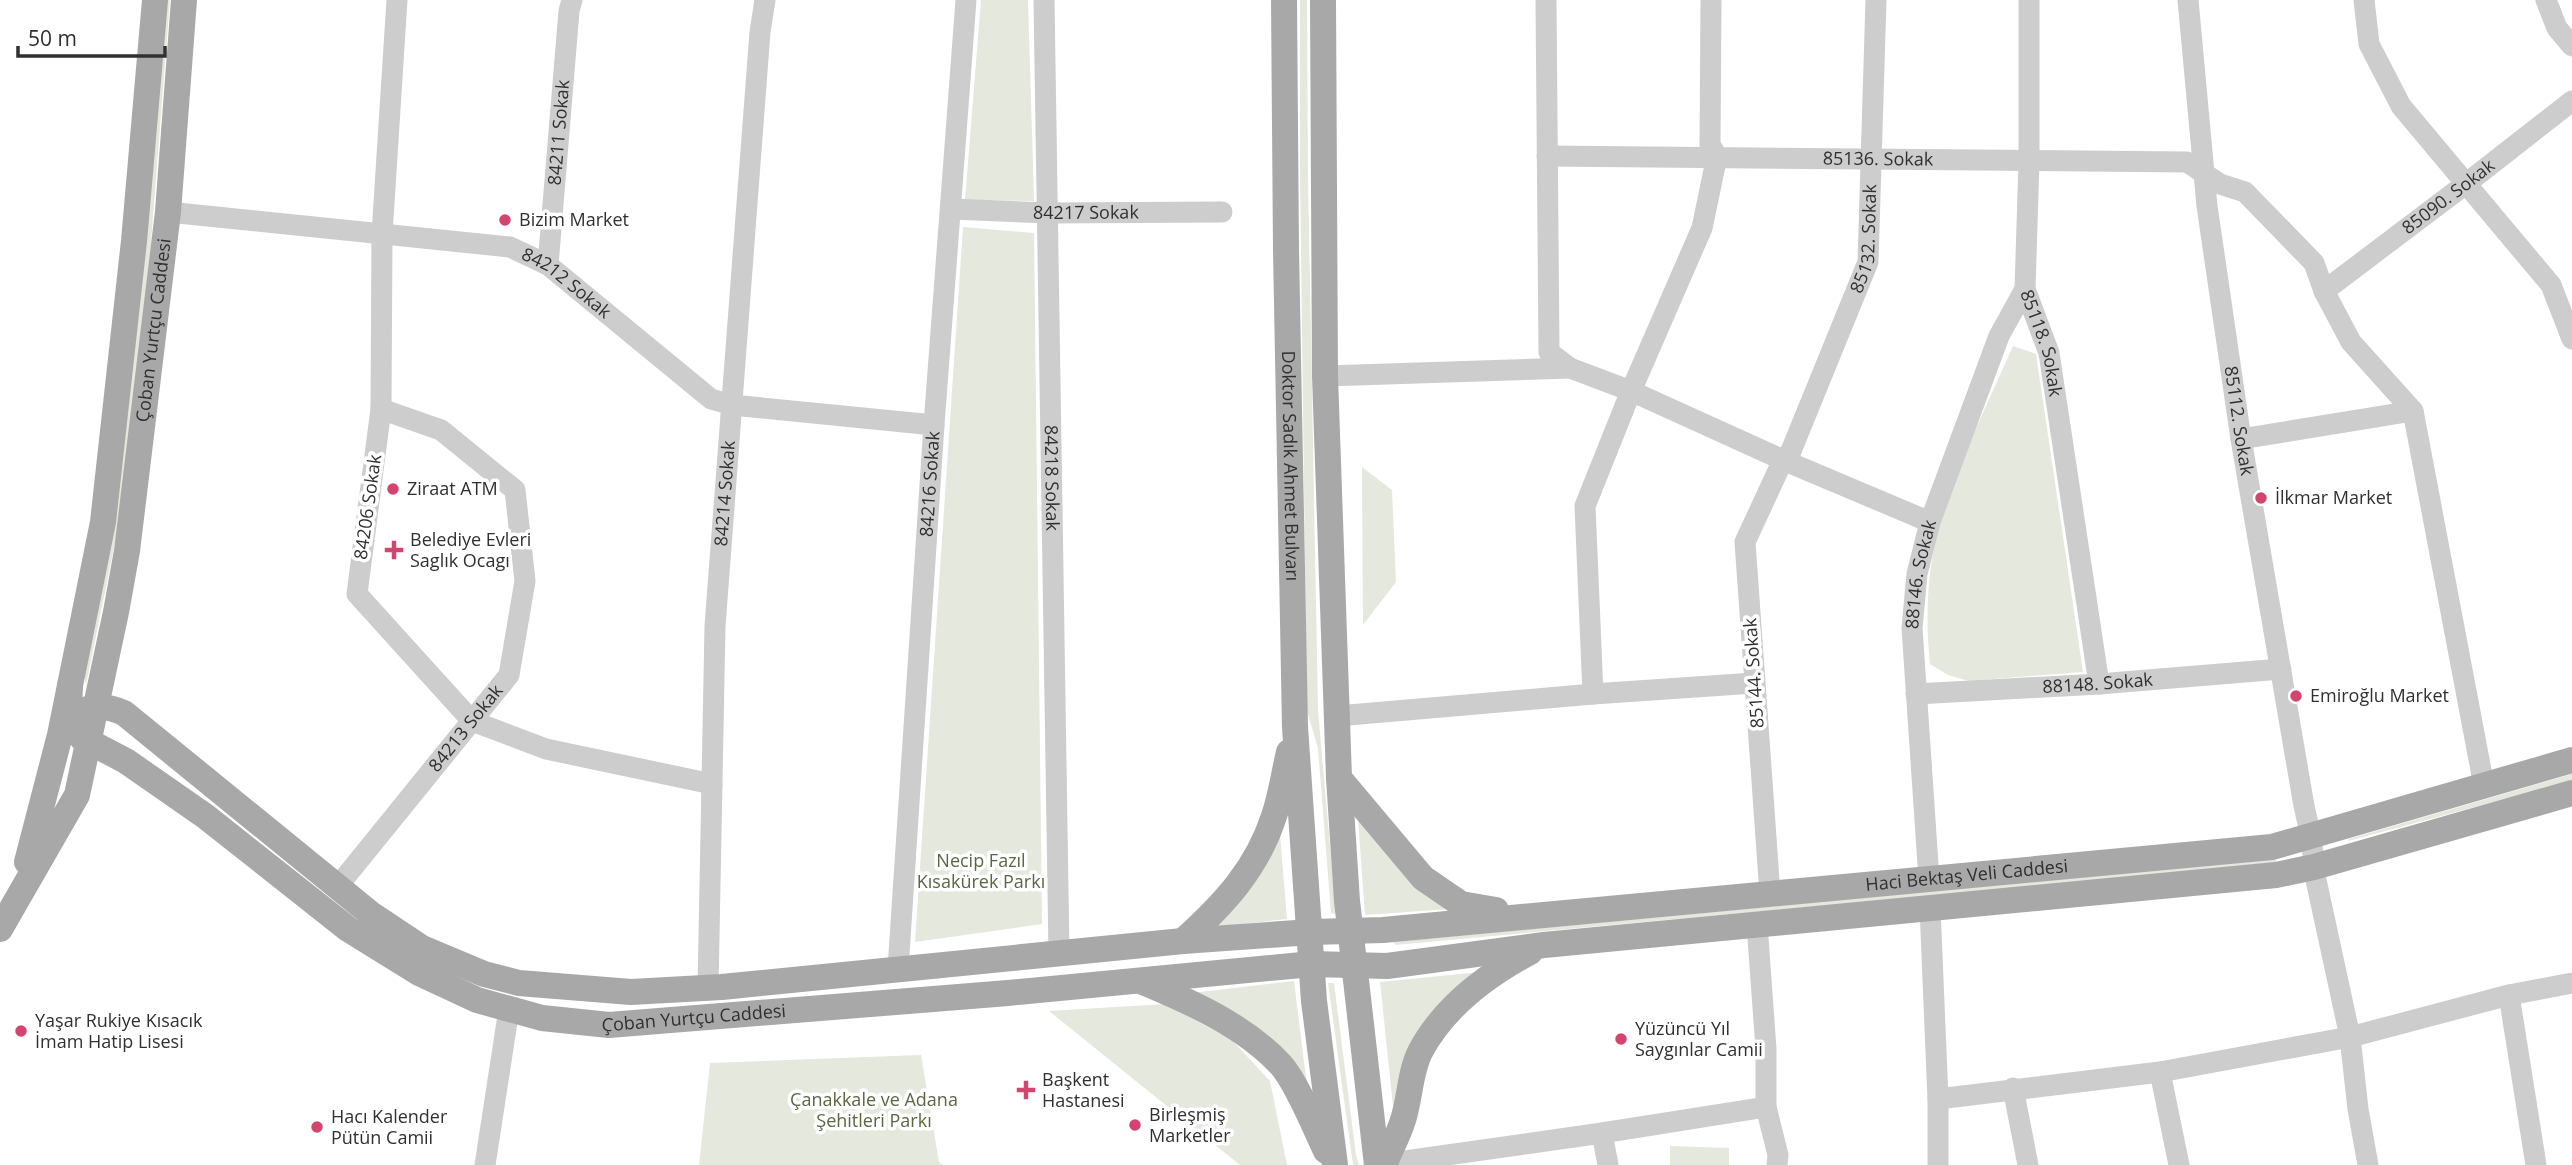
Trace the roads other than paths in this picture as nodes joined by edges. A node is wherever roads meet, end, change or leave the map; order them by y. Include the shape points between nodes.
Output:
1 (155, 0) edge
2 (184, 0) edge
3 (397, 0) edge
4 (572, 0) edge
5 (765, 0) edge
6 (966, 0) edge
7 (1044, 0) edge
8 (1283, 0) edge
9 (1323, 0) edge
10 (1546, 0) edge
11 (1711, 0) edge
12 (1876, 0) edge
13 (2029, 0) edge
14 (2188, 0) edge
15 (2364, 0) edge
16 (2546, 0) edge
17 (2572, 46) edge
18 (2572, 101) edge
19 (1547, 156) junction
20 (1717, 156) junction
21 (1872, 158) junction
22 (2029, 162) junction
23 (2204, 175) junction
24 (2468, 183) junction
25 (951, 209) junction
26 (168, 212) junction
27 (1222, 212) dead end
28 (1048, 213) junction
29 (382, 234) junction
30 (548, 265) junction
31 (2025, 289) junction
32 (2324, 291) junction
33 (2572, 339) edge
34 (1570, 368) junction
35 (1325, 376) junction
36 (1631, 391) junction
37 (732, 405) junction
38 (381, 409) junction
39 (2413, 411) junction
40 (934, 425) junction
41 (2241, 439) junction
42 (1783, 460) junction
43 (1930, 522) junction
44 (2281, 669) junction
45 (1754, 683) junction
46 (2099, 684) junction
47 (1593, 694) junction
48 (1916, 694) junction
49 (97, 706) junction
50 (1337, 716) junction
51 (472, 721) junction
52 (1295, 727) junction
53 (62, 738) junction
54 (89, 742) junction
55 (2572, 760) edge
56 (1339, 778) junction
57 (712, 784) junction
58 (2484, 786) junction
59 (2572, 793) edge
60 (2311, 837) junction
61 (2314, 867) junction
62 (1929, 879) junction
63 (338, 886) junction
64 (1770, 894) junction
65 (1930, 907) junction
66 (7, 912) edge
67 (1527, 916) junction
68 (1757, 924) junction
69 (1350, 930) junction
70 (1311, 932) junction
71 (1183, 941) junction
72 (1544, 945) junction
73 (1059, 954) junction
74 (1312, 964) junction
75 (1353, 964) junction
76 (898, 969) junction
77 (1139, 979) junction
78 (2572, 983) edge
79 (708, 988) junction
80 (2510, 995) junction
81 (509, 1009) junction
82 (2350, 1037) junction
83 (2160, 1072) junction
84 (2013, 1088) junction
85 (1938, 1099) junction
86 (1766, 1107) junction
87 (1602, 1133) junction
88 (485, 1165) edge
89 (1334, 1165) edge
90 (1377, 1165) edge
91 (1384, 1165) edge
92 (1394, 1165) edge
93 (1608, 1165) edge
94 (1777, 1165) edge
95 (1938, 1165) edge
96 (2028, 1165) edge
97 (2179, 1165) edge
98 (2368, 1165) edge
99 (2536, 1165) edge

1 - 53 main road, Çoban Yurtçu Caddesi via 103,522
2 - 26 main road, Çoban Yurtçu Caddesi
3 - 29 street, 84206 Sokak
4 - 30 street, 84211 Sokak
5 - 37 street, 84214 Sokak
6 - 25 street, 84216 Sokak
7 - 28 street, 84218 Sokak
8 - 52 main road, Doktor Sadık Ahmet Bulvarı
9 - 35 main road, Doktor Sadık Ahmet Bulvarı
10 - 19 street
11 - 20 street via 1710,145
12 - 21 street, 85132. Sokak
13 - 22 street, 85118. Sokak
14 - 23 street, 85112. Sokak
15 - 24 street via 2369,44 2401,106
16 - 17 street via 2557,28
18 - 24 street, 85090. Sokak
19 - 20 street, 85136. Sokak
19 - 34 street via 1549,352
20 - 21 street, 85136. Sokak
20 - 36 street via 1702,228
21 - 22 street, 85136. Sokak
21 - 42 street, 85132. Sokak via 1868,262 1791,452
22 - 23 street, 85136. Sokak via 2187,162
22 - 31 street, 85118. Sokak
23 - 32 street, 85136. Sokak via 2245,192 2314,263
23 - 41 street, 85112. Sokak
24 - 32 street, 85090. Sokak
24 - 33 street via 2551,285
25 - 28 street, 84217 Sokak
25 - 40 street, 84216 Sokak
26 - 29 street, 84212 Sokak
26 - 49 main road, Çoban Yurtçu Caddesi via 127,551
27 - 28 street, 84217 Sokak
28 - 73 street, 84218 Sokak
29 - 30 street, 84212 Sokak via 509,247
29 - 38 street, 84206 Sokak
30 - 37 street, 84212 Sokak via 700,391
31 - 43 street, 88146. Sokak via 1999,336
31 - 46 street, 85118. Sokak via 2049,353
32 - 39 street, 85136. Sokak via 2351,342
34 - 35 street
34 - 36 street
35 - 50 main road, Doktor Sadık Ahmet Bulvarı
36 - 42 street
36 - 47 street via 1585,506
37 - 40 street, 84212 Sokak
37 - 57 street, 84214 Sokak via 715,626
38 - 51 street, 84206 Sokak via 357,594
38 - 51 street, 84213 Sokak via 441,430 515,490 525,581 509,675
39 - 41 street
39 - 58 street
40 - 76 street, 84216 Sokak
41 - 44 street, 85112. Sokak
42 - 43 street
42 - 45 street, 85144. Sokak via 1745,542
43 - 48 street, 88146. Sokak via 1917,574 1912,628
44 - 46 street, 88148. Sokak
44 - 60 street, 85112. Sokak
45 - 47 street
45 - 64 street, 85144. Sokak
46 - 48 street, 88148. Sokak
47 - 50 street
48 - 62 street, 88146. Sokak
49 - 53 main road via 86,708
49 - 54 main road, Çoban Yurtçu Caddesi
49 - 63 main road, Çoban Yurtçu Caddesi via 124,713
50 - 56 main road, Doktor Sadık Ahmet Bulvarı
51 - 57 street, 84206 Sokak via 546,749
51 - 63 street, 84213 Sokak
52 - 70 main road, Doktor Sadık Ahmet Bulvarı
52 - 71 main road via 1274,816 1258,852 1241,883
53 - 54 main road via 73,726
53 - 66 main road
54 - 66 main road, Çoban Yurtçu Caddesi via 77,795
54 - 81 main road, Çoban Yurtçu Caddesi via 148,775 348,929 419,973 477,1000
55 - 58 main road, Haci Bektaş Veli Caddesi
56 - 67 main road via 1423,878 1461,904
56 - 69 main road, Doktor Sadık Ahmet Bulvarı
57 - 79 street, 84214 Sokak
58 - 60 main road, Haci Bektaş Veli Caddesi
59 - 61 main road, Haci Bektaş Veli Caddesi
60 - 61 street, 85112. Sokak
60 - 62 main road, Haci Bektaş Veli Caddesi via 2272,847
61 - 65 main road, Haci Bektaş Veli Caddesi via 2276,875
61 - 82 street, 85112. Sokak
62 - 64 main road, Haci Bektaş Veli Caddesi
63 - 79 main road, Çoban Yurtçu Caddesi via 422,948 484,974 519,983 631,992
64 - 67 main road, Haci Bektaş Veli Caddesi
65 - 68 main road, Haci Bektaş Veli Caddesi
65 - 85 street
67 - 69 main road, Haci Bektaş Veli Caddesi
68 - 72 main road, Haci Bektaş Veli Caddesi
68 - 86 street
69 - 70 main road, Çoban Yurtçu Caddesi
69 - 75 main road, Doktor Sadık Ahmet Bulvarı
70 - 71 main road, Çoban Yurtçu Caddesi
70 - 74 main road, Doktor Sadık Ahmet Bulvarı
71 - 73 main road, Çoban Yurtçu Caddesi
72 - 75 main road, Haci Bektaş Veli Caddesi via 1387,966
72 - 91 main road via 1503,967 1435,1028 1419,1055 1403,1121
73 - 76 main road, Çoban Yurtçu Caddesi
74 - 75 main road, Çoban Yurtçu Caddesi
74 - 77 main road, Çoban Yurtçu Caddesi
74 - 89 main road
75 - 90 main road
76 - 79 main road, Çoban Yurtçu Caddesi
77 - 81 main road, Çoban Yurtçu Caddesi via 609,1025 542,1018
77 - 89 main road via 1252,1038 1282,1067
78 - 80 street
80 - 82 street
80 - 99 street
81 - 88 street
82 - 83 street
82 - 98 street, 85112. Sokak
83 - 84 street
83 - 97 street
84 - 85 street
84 - 96 street
85 - 95 street
86 - 87 street
86 - 94 street via 1779,1155
87 - 92 street
87 - 93 street

